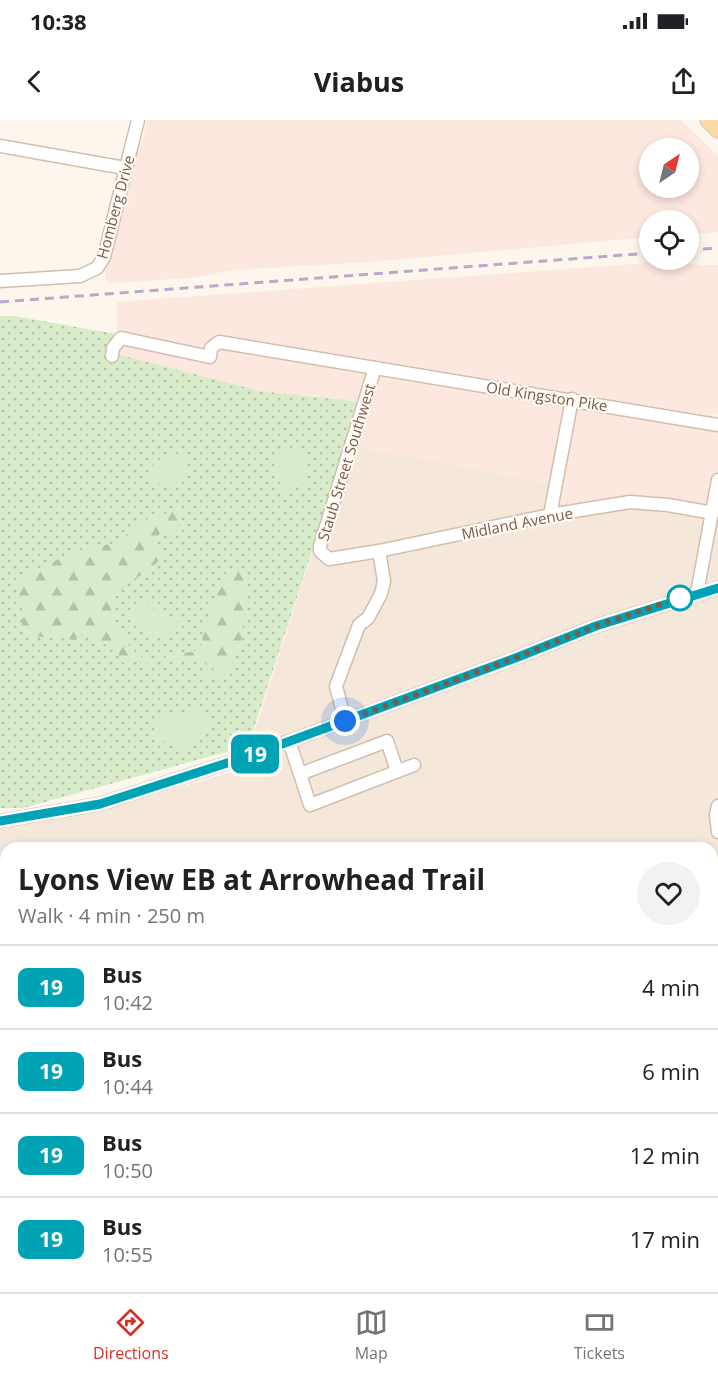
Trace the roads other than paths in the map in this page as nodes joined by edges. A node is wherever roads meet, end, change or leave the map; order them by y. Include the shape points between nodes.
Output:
1 (138, 120) edge
2 (708, 120) edge
3 (718, 130) edge
4 (0, 146) edge
5 (124, 168) junction
6 (0, 281) edge
7 (112, 356) dead end
8 (375, 368) junction
9 (572, 399) junction
10 (718, 425) edge
11 (718, 480) edge
12 (712, 513) junction
13 (550, 515) junction
14 (379, 551) junction
15 (324, 556) joint
16 (718, 588) edge
17 (697, 593) junction
18 (345, 721) junction
19 (289, 741) junction
20 (414, 765) dead end
21 (397, 771) junction
22 (300, 774) junction
23 (718, 806) edge
24 (0, 821) edge
25 (718, 832) edge

1 - 5 street, Homberg Drive
2 - 3 main road
4 - 5 street
5 - 6 street, Homberg Drive via 104,257 97,268 80,276
7 - 8 street, Old Kingston Pike via 121,338 210,357 211,348 219,342
8 - 9 street, Old Kingston Pike
8 - 15 street, Staub Street Southwest via 320,546
9 - 10 street, Old Kingston Pike
9 - 13 street
11 - 12 street
12 - 13 street, Midland Avenue via 630,502
12 - 17 street
13 - 14 street, Midland Avenue
14 - 15 street, Midland Avenue via 336,559
14 - 18 street via 384,581 381,594 368,618 359,625 336,686
16 - 17 street
17 - 18 street via 596,626
18 - 19 street
19 - 22 street
19 - 24 street via 100,804
20 - 21 street
21 - 22 street via 387,741
21 - 22 street via 310,805
23 - 25 street

